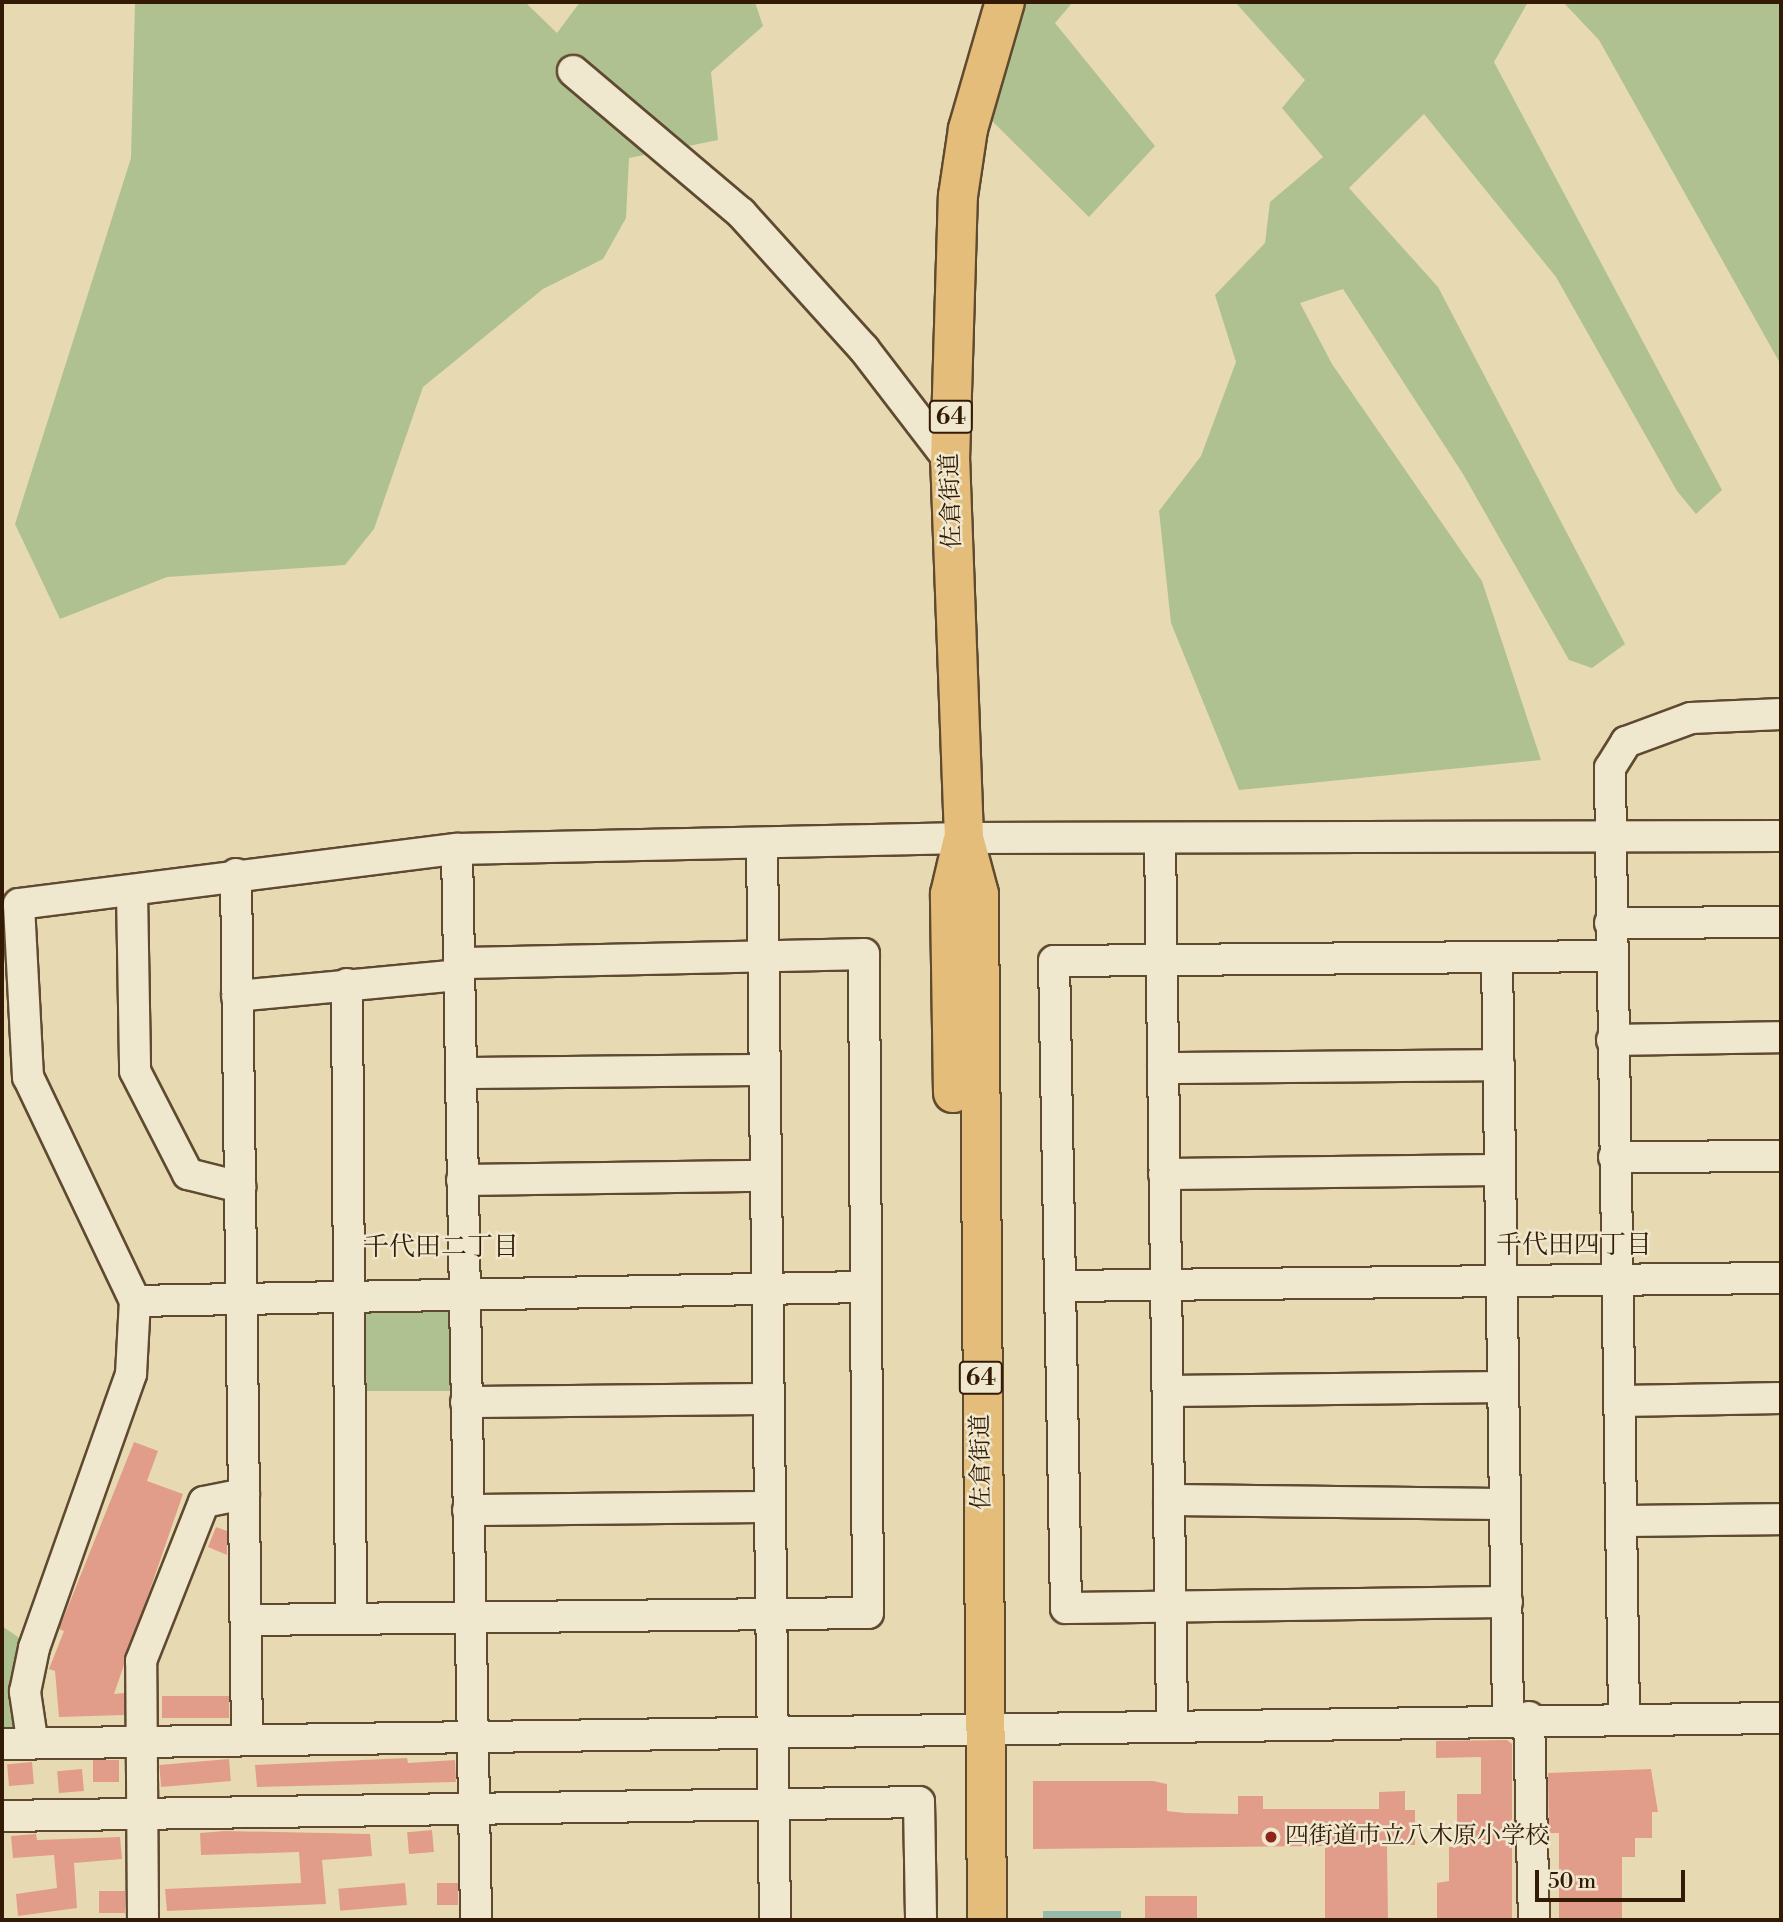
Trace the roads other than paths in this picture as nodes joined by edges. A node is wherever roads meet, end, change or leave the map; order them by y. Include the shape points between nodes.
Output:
1 (1004, 2) edge
2 (572, 71) dead end
3 (950, 461) junction
4 (1781, 714) edge
5 (1781, 836) edge
6 (1608, 837) junction
7 (964, 838) junction
8 (1160, 838) junction
9 (762, 844) junction
10 (457, 849) junction
11 (236, 874) junction
12 (132, 892) junction
13 (1781, 922) edge
14 (1610, 923) junction
15 (763, 955) junction
16 (1611, 956) junction
17 (1497, 957) junction
18 (1161, 960) junction
19 (459, 969) junction
20 (348, 984) junction
21 (237, 996) junction
22 (1781, 1037) edge
23 (1612, 1040) junction
24 (1499, 1065) junction
25 (1163, 1068) junction
26 (765, 1070) junction
27 (461, 1073) junction
28 (1781, 1156) edge
29 (1614, 1157) junction
30 (1500, 1170) junction
31 (1164, 1174) junction
32 (766, 1176) junction
33 (463, 1180) junction
34 (240, 1187) junction
35 (1781, 1278) edge
36 (1616, 1280) junction
37 (1502, 1282) junction
38 (1166, 1285) junction
39 (1060, 1286) junction
40 (866, 1287) junction
41 (767, 1288) junction
42 (464, 1292) junction
43 (349, 1293) junction
44 (242, 1294) junction
45 (135, 1301) junction
46 (1503, 1387) junction
47 (1168, 1391) junction
48 (1781, 1398) edge
49 (769, 1399) junction
50 (1619, 1401) junction
51 (466, 1402) junction
52 (244, 1494) junction
53 (1169, 1500) junction
54 (1505, 1504) junction
55 (770, 1507) junction
56 (468, 1510) junction
57 (1781, 1519) edge
58 (1621, 1521) junction
59 (1507, 1602) junction
60 (1171, 1607) junction
61 (771, 1614) junction
62 (470, 1617) junction
63 (351, 1618) junction
64 (246, 1620) junction
65 (1519, 1717) junction
66 (1624, 1717) junction
67 (1781, 1718) edge
68 (1172, 1723) junction
69 (972, 1726) junction
70 (773, 1729) junction
71 (472, 1733) junction
72 (247, 1737) junction
73 (140, 1738) junction
74 (33, 1739) junction
75 (2, 1744) edge
76 (774, 1804) junction
77 (474, 1809) junction
78 (142, 1814) junction
79 (2, 1816) edge
80 (143, 1920) edge
81 (476, 1920) edge
82 (775, 1920) edge
83 (921, 1920) edge
84 (961, 1920) edge
85 (987, 1920) edge
86 (1534, 1920) edge

1 - 3 main road, 佐倉街道 / 64 via 968,129 958,196
2 - 3 street via 741,213 864,349
3 - 7 main road, 佐倉街道 / 64
4 - 6 street via 1691,718 1626,742 1610,768
5 - 6 street
6 - 8 street
6 - 14 street
7 - 8 street
7 - 9 street
7 - 69 main road, 佐倉街道 / 64 via 950,894
8 - 18 street
9 - 10 street
9 - 15 street
10 - 11 street
10 - 19 street
11 - 12 street
11 - 21 street
12 - 34 street via 135,1072 188,1174
12 - 45 street via 19,904 29,1077
13 - 14 street
14 - 16 street
15 - 19 street
15 - 26 street
15 - 40 street via 864,954
16 - 17 street
16 - 23 street
17 - 18 street
17 - 24 street
18 - 25 street
18 - 39 street via 1054,961
19 - 20 street
19 - 27 street
20 - 21 street
20 - 43 street
21 - 34 street
22 - 23 street
23 - 29 street
24 - 25 street
24 - 30 street
25 - 31 street
26 - 27 street
26 - 32 street
27 - 33 street
28 - 29 street
29 - 36 street
30 - 31 street
30 - 37 street
31 - 38 street
32 - 33 street
32 - 41 street
33 - 42 street
34 - 44 street
35 - 36 street
36 - 37 street
36 - 50 street
37 - 38 street
37 - 46 street
38 - 39 street
38 - 47 street
39 - 60 street via 1066,1608
40 - 41 street
40 - 61 street via 868,1613
41 - 42 street
41 - 49 street
42 - 43 street
42 - 51 street
43 - 44 street
43 - 63 street
44 - 45 street
44 - 52 street
45 - 74 street via 131,1374 34,1648 25,1692
46 - 47 street
46 - 54 street
47 - 53 street
48 - 50 street
49 - 51 street
49 - 55 street
50 - 58 street
51 - 56 street
52 - 64 street
52 - 73 street via 204,1502 141,1661
53 - 54 street
53 - 60 street
54 - 59 street
55 - 56 street
55 - 61 street
56 - 62 street
57 - 58 street
58 - 66 street
59 - 60 street
59 - 65 street
60 - 68 street
61 - 62 street
61 - 70 street
62 - 63 street
62 - 71 street
63 - 64 street
64 - 72 street
65 - 66 street
65 - 68 street
65 - 86 street
66 - 67 street
68 - 69 street
69 - 70 street
69 - 84 main road, 佐倉街道 / 64
69 - 85 main road, 佐倉街道 / 64
70 - 71 street
70 - 76 street
71 - 72 street
71 - 77 street
72 - 73 street
73 - 74 street
73 - 78 street
74 - 75 street
76 - 77 street
76 - 82 street
76 - 83 street via 919,1802
77 - 78 street
77 - 81 street
78 - 79 street
78 - 80 street

